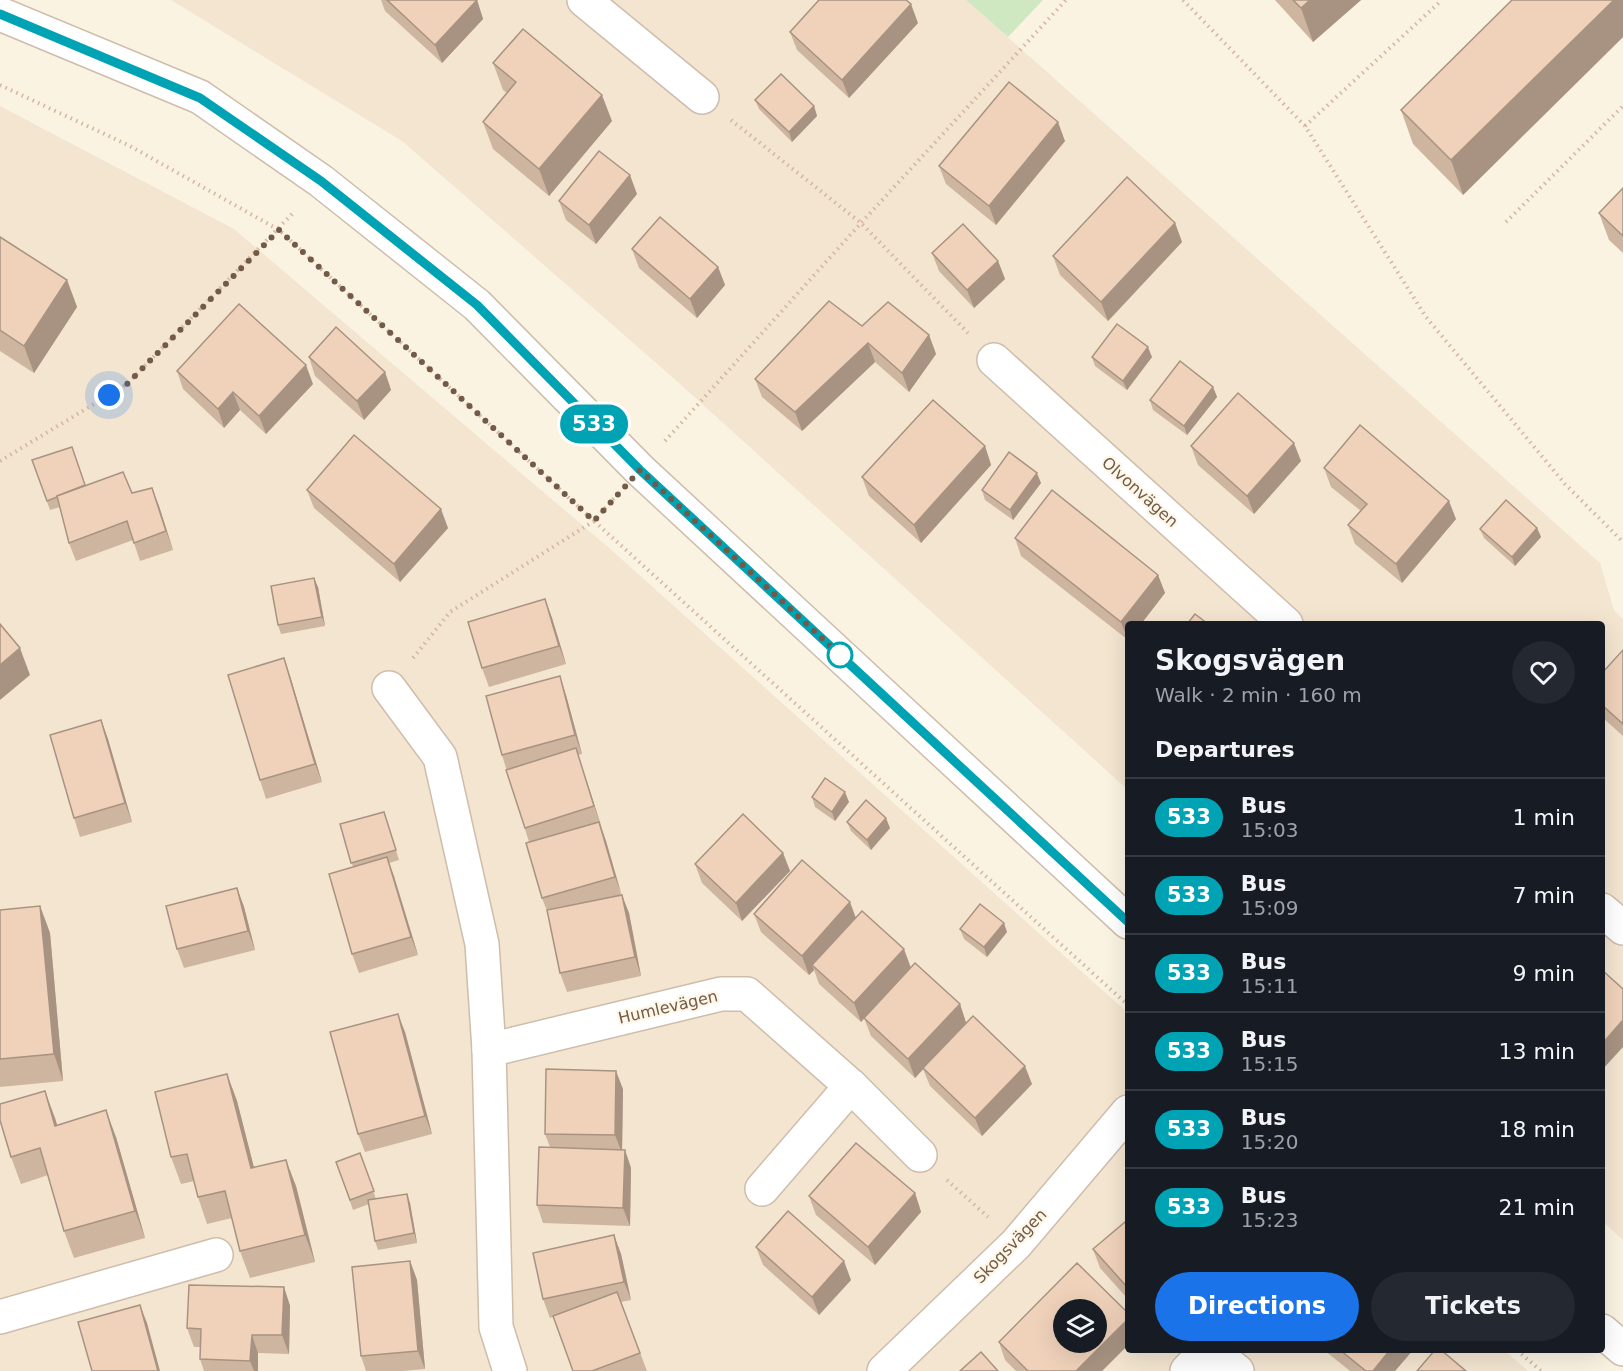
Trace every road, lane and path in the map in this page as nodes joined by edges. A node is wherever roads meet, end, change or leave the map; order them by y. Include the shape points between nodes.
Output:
1 (584, 0) edge
2 (1066, 0) edge
3 (1183, 0) edge
4 (1442, 0) edge
5 (0, 14) edge
6 (0, 84) edge
7 (702, 97) joint
8 (1623, 106) edge
9 (1305, 126) junction
10 (1506, 222) dead end
11 (861, 223) junction
12 (279, 230) junction
13 (994, 360) joint
14 (0, 461) edge
15 (640, 470) junction
16 (594, 521) junction
17 (1623, 542) edge
18 (1283, 621) edge
19 (389, 688) joint
20 (1605, 913) edge
21 (1125, 919) edge
22 (1623, 928) edge
23 (1125, 1002) edge
24 (489, 1050) junction
25 (851, 1086) junction
26 (1125, 1116) edge
27 (920, 1155) joint
28 (762, 1189) dead end
29 (1016, 1244) junction
30 (216, 1255) dead end
31 (0, 1317) edge
32 (1605, 1334) edge
33 (1623, 1349) edge
34 (1206, 1353) edge
35 (1213, 1353) edge
36 (1520, 1353) edge
37 (510, 1371) edge
38 (884, 1371) edge
39 (1187, 1371) edge
40 (1237, 1371) edge
41 (1541, 1371) edge

1 - 7 street
2 - 11 path
3 - 9 path
4 - 9 path
5 - 15 street via 200,98 321,181 477,305
6 - 12 path via 130,146
7 - 11 path
8 - 10 path
9 - 17 path via 1426,317 1565,484
11 - 13 path
11 - 15 path
12 - 14 path via 127,384
12 - 16 path
13 - 18 street, Olvonvägen
15 - 16 path
15 - 21 street
16 - 19 path via 450,612
16 - 23 path
19 - 24 street via 440,757 482,944
20 - 22 street
24 - 25 street, Humlevägen via 721,994 747,994
24 - 37 street via 496,1327
25 - 27 street, Humlevägen
25 - 28 street
26 - 29 street, Skogsvägen
27 - 29 path
29 - 38 street, Skogsvägen
30 - 31 street
32 - 33 street
34 - 39 street
35 - 40 street
36 - 41 path

